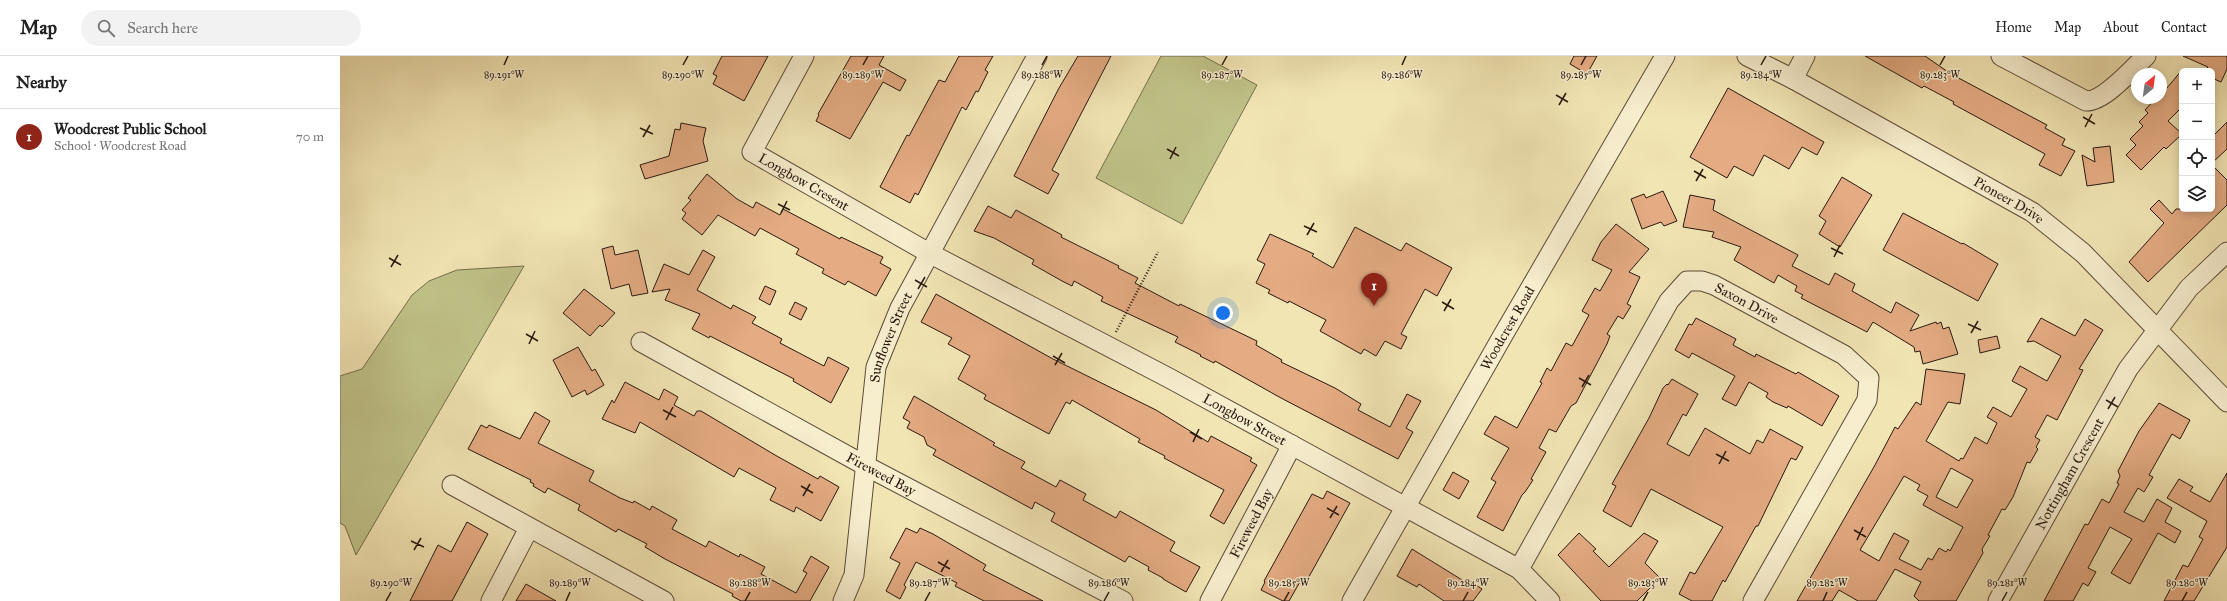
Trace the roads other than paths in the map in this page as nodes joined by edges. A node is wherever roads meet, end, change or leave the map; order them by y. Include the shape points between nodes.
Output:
1 (804, 56) edge
2 (1037, 56) edge
3 (1665, 56) edge
4 (1747, 56) edge
5 (1805, 56) edge
6 (2001, 56) edge
7 (2146, 56) edge
8 (1792, 79) junction
9 (2227, 252) edge
10 (929, 253) junction
11 (2158, 330) junction
12 (641, 342) dead end
13 (2227, 402) edge
14 (1292, 445) junction
15 (866, 466) junction
16 (452, 484) dead end
17 (1404, 506) junction
18 (529, 528) junction
19 (1519, 569) junction
20 (491, 601) edge
21 (664, 601) edge
22 (843, 601) edge
23 (1123, 601) edge
24 (1210, 601) edge
25 (1352, 601) edge
26 (1550, 601) edge
27 (1752, 601) edge
28 (1998, 601) edge

1 - 10 street, Longbow Cresent via 752,152
2 - 10 street, Sunflower Street
3 - 17 street, Woodcrest Road
4 - 8 street, Pioneer Drive
5 - 8 street
6 - 7 street via 2086,101 2093,102
8 - 11 street, Pioneer Drive via 2032,212 2083,253
9 - 11 street, Nottingham Crescent via 2189,288
10 - 14 street, Longbow Street
10 - 15 street, Sunflower Street via 900,308 876,367
11 - 13 street, Pioneer Drive
11 - 28 street, Nottingham Crescent via 2128,369
12 - 15 street, Fireweed Bay
14 - 17 street, Longbow Street
14 - 24 street, Fireweed Bay
15 - 22 street, Sunflower Street via 854,575
15 - 23 street, Fireweed Bay
16 - 18 street
17 - 19 street, Longbow Street
17 - 25 street, Woodcrest Road
18 - 20 street
18 - 21 street
19 - 26 street, Longbow Street
19 - 27 street, Saxon Drive via 1669,301 1687,281 1702,281 1844,355 1869,378 1868,400

